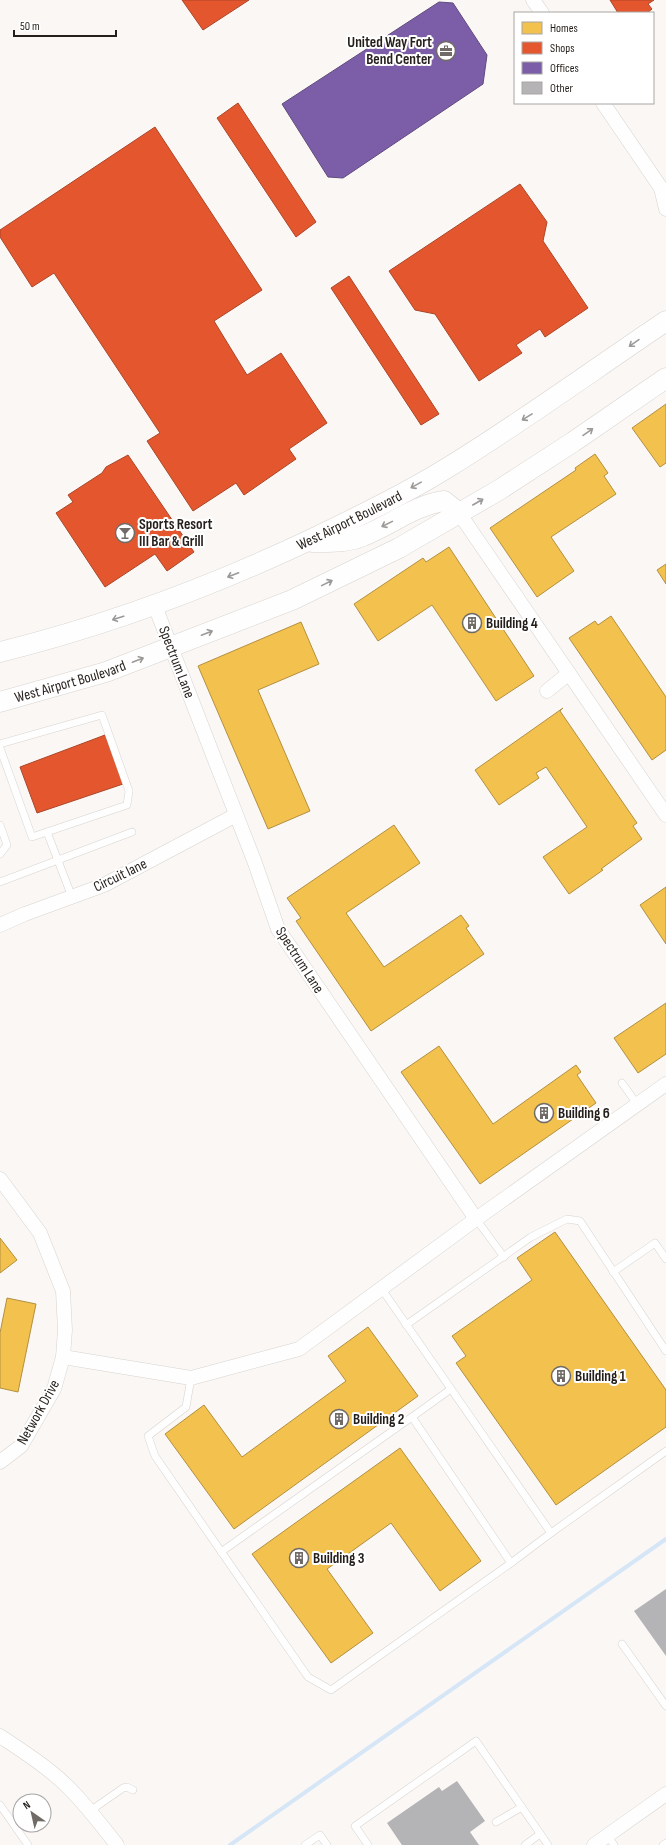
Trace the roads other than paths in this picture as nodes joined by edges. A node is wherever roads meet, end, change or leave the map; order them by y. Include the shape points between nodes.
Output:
1 (533, 0) edge
2 (541, 12) edge
3 (604, 104) edge
4 (664, 190) edge
5 (666, 209) edge
6 (666, 322) edge
7 (666, 378) edge
8 (459, 513) junction
9 (305, 542) junction
10 (155, 606) junction
11 (171, 647) junction
12 (0, 652) edge
13 (568, 674) junction
14 (547, 691) dead end
15 (0, 702) edge
16 (0, 744) edge
17 (0, 748) edge
18 (236, 815) junction
19 (666, 815) edge
20 (0, 825) edge
21 (47, 832) junction
22 (132, 832) dead end
23 (0, 854) edge
24 (58, 860) junction
25 (0, 882) edge
26 (72, 897) junction
27 (0, 925) edge
28 (622, 1082) dead end
29 (666, 1084) edge
30 (637, 1104) junction
31 (0, 1179) edge
32 (476, 1219) junction
33 (504, 1257) junction
34 (666, 1259) edge
35 (613, 1272) junction
36 (381, 1288) junction
37 (406, 1325) junction
38 (666, 1351) edge
39 (63, 1357) junction
40 (191, 1378) junction
41 (451, 1390) junction
42 (412, 1417) junction
43 (666, 1451) edge
44 (0, 1462) edge
45 (551, 1533) junction
46 (221, 1552) junction
47 (511, 1563) junction
48 (622, 1644) dead end
49 (666, 1706) edge
50 (0, 1736) edge
51 (133, 1790) dead end
52 (666, 1794) edge
53 (0, 1805) edge
54 (522, 1807) junction
55 (90, 1811) junction
56 (496, 1822) dead end
57 (540, 1834) junction
58 (611, 1840) edge
59 (666, 1843) edge
60 (116, 1844) edge
61 (28, 1845) edge
62 (305, 1845) edge
63 (327, 1845) edge
64 (368, 1845) edge
65 (525, 1845) edge
66 (548, 1845) edge
67 (594, 1845) edge
68 (663, 1845) edge

1 - 2 street
3 - 4 street
4 - 5 street
6 -> 9 main road, West Airport Boulevard via 534,413 445,469 356,518
8 -> 7 main road, West Airport Boulevard via 573,442
8 -> 9 main road via 444,501 428,503 362,536 341,542
11 -> 8 main road, West Airport Boulevard via 292,600 399,548
8 - 13 street
9 -> 10 main road, West Airport Boulevard via 251,568
10 - 11 street, Spectrum Lane
10 -> 12 main road, West Airport Boulevard via 50,640
15 -> 11 main road, West Airport Boulevard via 106,672
11 - 18 street, Spectrum Lane
13 - 14 street
13 - 19 street
16 - 21 lane via 102,714 129,791 127,805
17 - 21 lane via 32,837
18 - 26 street, Circuit lane via 104,886
18 - 32 street, Spectrum Lane via 278,930
20 - 23 lane via 7,845
21 - 24 lane
22 - 24 lane
24 - 25 lane
24 - 26 lane
26 - 27 street, Circuit lane
28 - 30 lane
29 - 30 street
30 - 32 street
31 - 39 street, Network Drive via 40,1233 62,1291 65,1330
32 - 33 lane
32 - 36 street
33 - 35 lane via 531,1237 567,1218 580,1221
33 - 37 lane
34 - 35 lane via 655,1243
35 - 38 lane
36 - 37 lane
36 - 40 street via 299,1349
37 - 41 lane
39 - 40 street
39 - 44 street, Network Drive via 54,1389 21,1446
40 - 46 lane via 186,1407 148,1436 155,1456
41 - 42 lane
41 - 45 lane
42 - 46 lane
42 - 47 lane
43 - 45 lane
45 - 47 lane
46 - 47 lane via 308,1677 331,1690
48 - 49 lane
50 - 55 street via 46,1768
51 - 55 lane via 123,1788
52 - 58 street
53 - 61 lane
54 - 56 lane
54 - 57 lane
54 - 64 lane via 476,1741 355,1826
55 - 60 street
57 - 65 lane
57 - 66 lane
58 - 67 street
59 - 68 lane
62 - 63 lane via 320,1835

